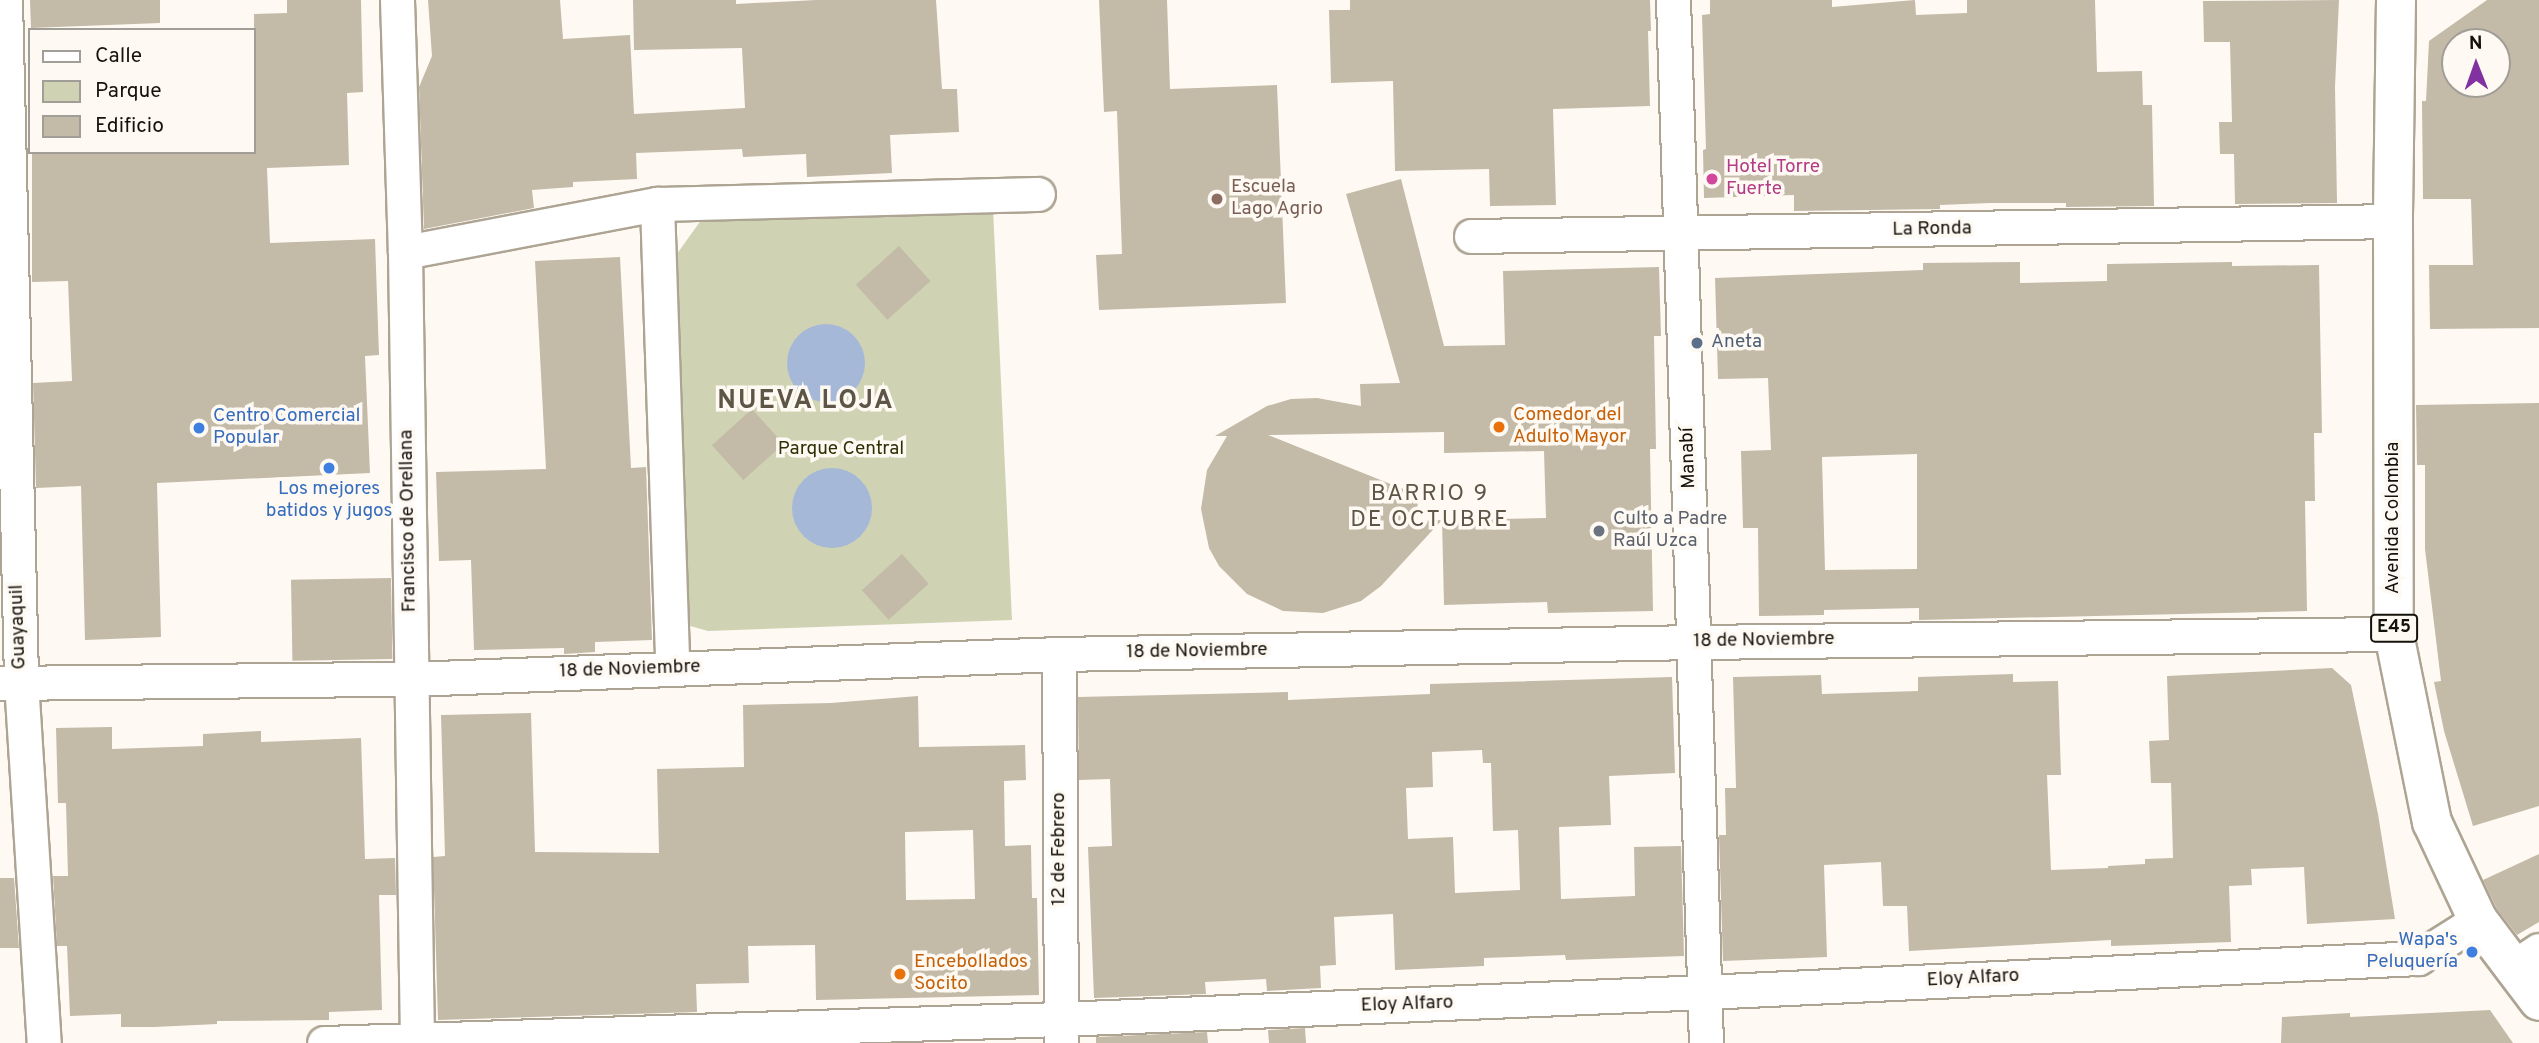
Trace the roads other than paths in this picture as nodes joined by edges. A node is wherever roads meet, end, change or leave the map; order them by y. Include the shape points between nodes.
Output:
1 (5, 0) edge
2 (397, 0) edge
3 (1673, 0) edge
4 (2396, 0) edge
5 (1038, 194) dead end
6 (657, 204) junction
7 (2393, 221) junction
8 (1682, 234) junction
9 (1471, 236) dead end
10 (405, 252) junction
11 (2394, 634) junction
12 (1695, 642) junction
13 (1059, 654) junction
14 (672, 668) junction
15 (411, 680) junction
16 (10, 682) edge
17 (2478, 920) junction
18 (2526, 959) edge
19 (1705, 992) junction
20 (2539, 1001) edge
21 (1061, 1031) edge
22 (417, 1042) edge
23 (44, 1043) edge
24 (324, 1043) edge
25 (1706, 1043) edge

1 - 16 street, Guayaquil
2 - 10 street, Francisco de Orellana
3 - 8 street, Manabí
4 - 7 main road, Avenida Colombia / E45
5 - 6 street
6 - 10 street
6 - 14 street
7 - 8 street, La Ronda
7 - 11 main road, Avenida Colombia / E45
8 - 9 street, La Ronda
8 - 12 street, Manabí
10 - 15 street, Francisco de Orellana
11 - 12 street, 18 de Noviembre
11 - 17 main road, Avenida Colombia / E45 via 2431,822
12 - 13 street, 18 de Noviembre
12 - 19 street, Manabí
13 - 14 street, 18 de Noviembre
13 - 21 street, 12 de Febrero
14 - 15 street, 18 de Noviembre
15 - 16 street, 18 de Noviembre
15 - 22 street, Francisco de Orellana
16 - 23 street, Guayaquil
17 - 18 main road, Avenida Colombia / E45
17 - 19 street, Eloy Alfaro via 2417,958
18 - 20 main road, Avenida Colombia / E45
19 - 21 street, Eloy Alfaro
19 - 25 street, Manabí
21 - 22 street, Eloy Alfaro
22 - 24 street, Eloy Alfaro

